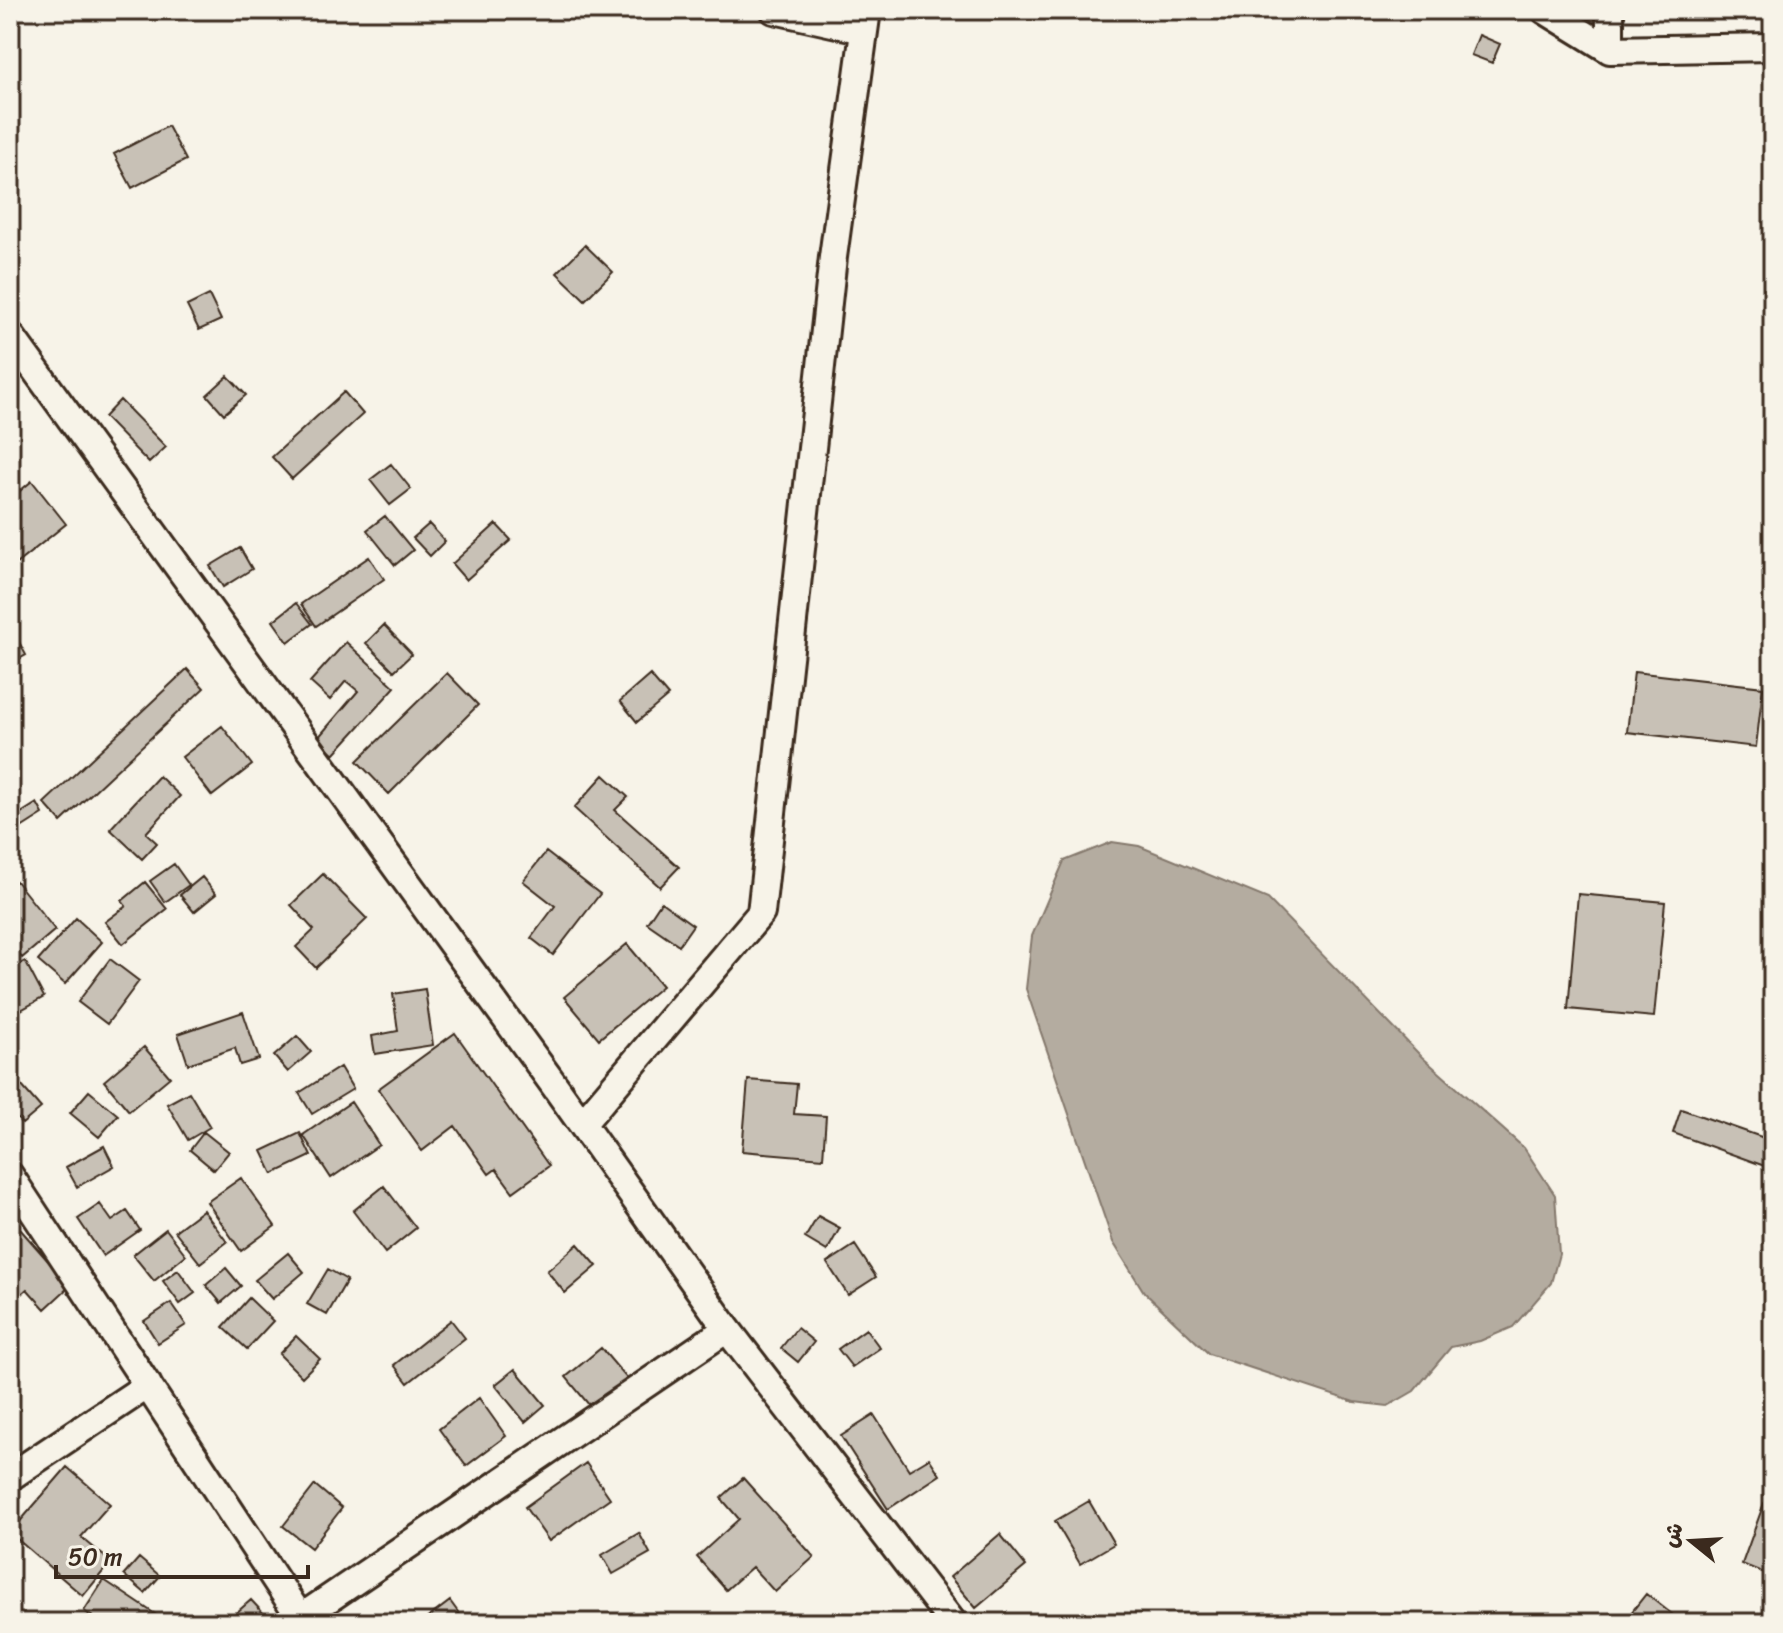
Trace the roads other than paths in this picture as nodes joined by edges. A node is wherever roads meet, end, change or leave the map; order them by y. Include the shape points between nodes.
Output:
1 (774, 10) edge
2 (1545, 10) edge
3 (1610, 10) edge
4 (866, 20) edge
5 (1773, 47) edge
6 (1610, 50) junction
7 (10, 335) edge
8 (582, 1124) junction
9 (10, 1176) edge
10 (727, 1329) junction
11 (148, 1385) junction
12 (10, 1477) edge
13 (300, 1621) edge
14 (953, 1623) edge

1 - 4 street
2 - 6 street
3 - 6 street
4 - 8 street via 833,257 761,913
5 - 6 street
7 - 8 street
8 - 10 street
9 - 11 street
10 - 13 street
10 - 14 street
11 - 12 street
11 - 13 street

